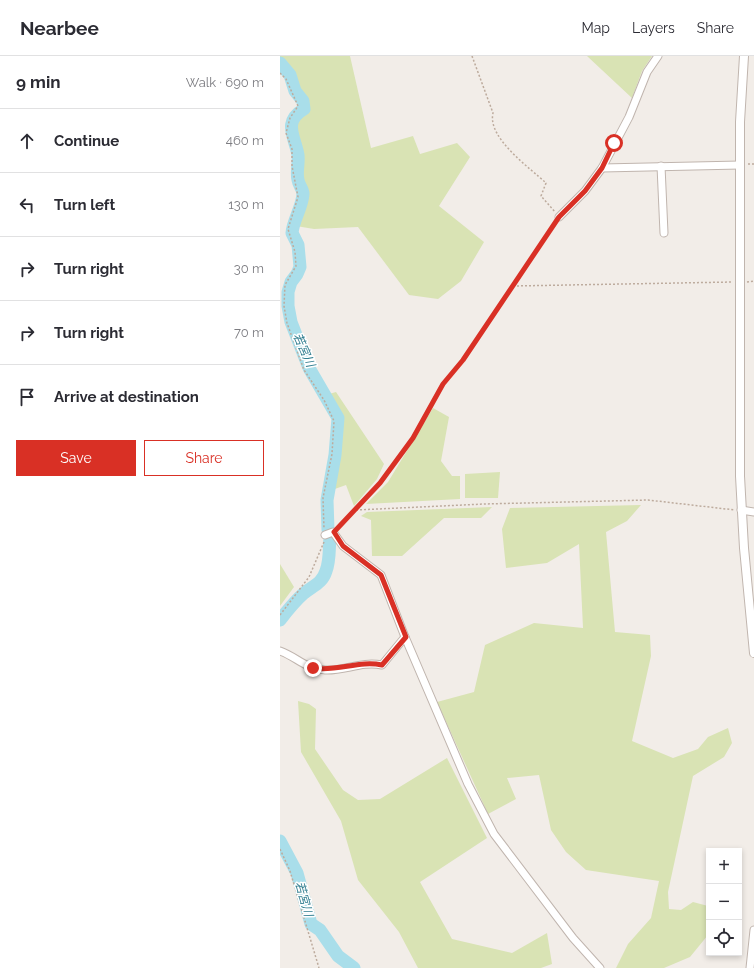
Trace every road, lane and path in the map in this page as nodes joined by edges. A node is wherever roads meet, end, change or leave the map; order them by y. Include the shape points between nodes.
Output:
1 (472, 56) edge
2 (658, 56) edge
3 (744, 56) edge
4 (280, 73) edge
5 (740, 164) junction
6 (661, 166) junction
7 (602, 168) junction
8 (559, 217) junction
9 (664, 232) dead end
10 (740, 282) junction
11 (513, 286) junction
12 (354, 510) junction
13 (741, 510) junction
14 (754, 512) edge
15 (334, 532) junction
16 (325, 535) junction
17 (280, 615) edge
18 (406, 637) junction
19 (280, 651) edge
20 (754, 653) edge
21 (280, 849) edge
22 (754, 930) edge
23 (319, 968) edge
24 (600, 968) edge
25 (750, 968) edge

1 - 8 path via 493,113 491,119 496,135 546,183 541,196
2 - 7 street via 647,72 629,117
3 - 5 street
4 - 16 path via 286,79 298,106 290,118 286,133 292,149 292,166 298,197 288,230 295,252 296,266 285,285 284,306 287,323 304,370 324,400 334,421 331,461 323,498 322,523
5 - 6 street
5 - 10 street
6 - 7 street
6 - 9 street
7 - 8 street via 585,191
8 - 11 path
10 - 11 path
10 - 13 street
11 - 12 path via 463,360 443,384 413,438 380,483
12 - 13 path via 648,500
12 - 15 path
13 - 14 street
13 - 20 street
15 - 16 street
15 - 18 street via 343,546 381,575
16 - 17 path via 309,577
18 - 19 street via 382,665 370,662 341,668 319,669 307,667
18 - 24 street via 468,784 490,827 565,928
21 - 23 path via 290,871
22 - 25 street

